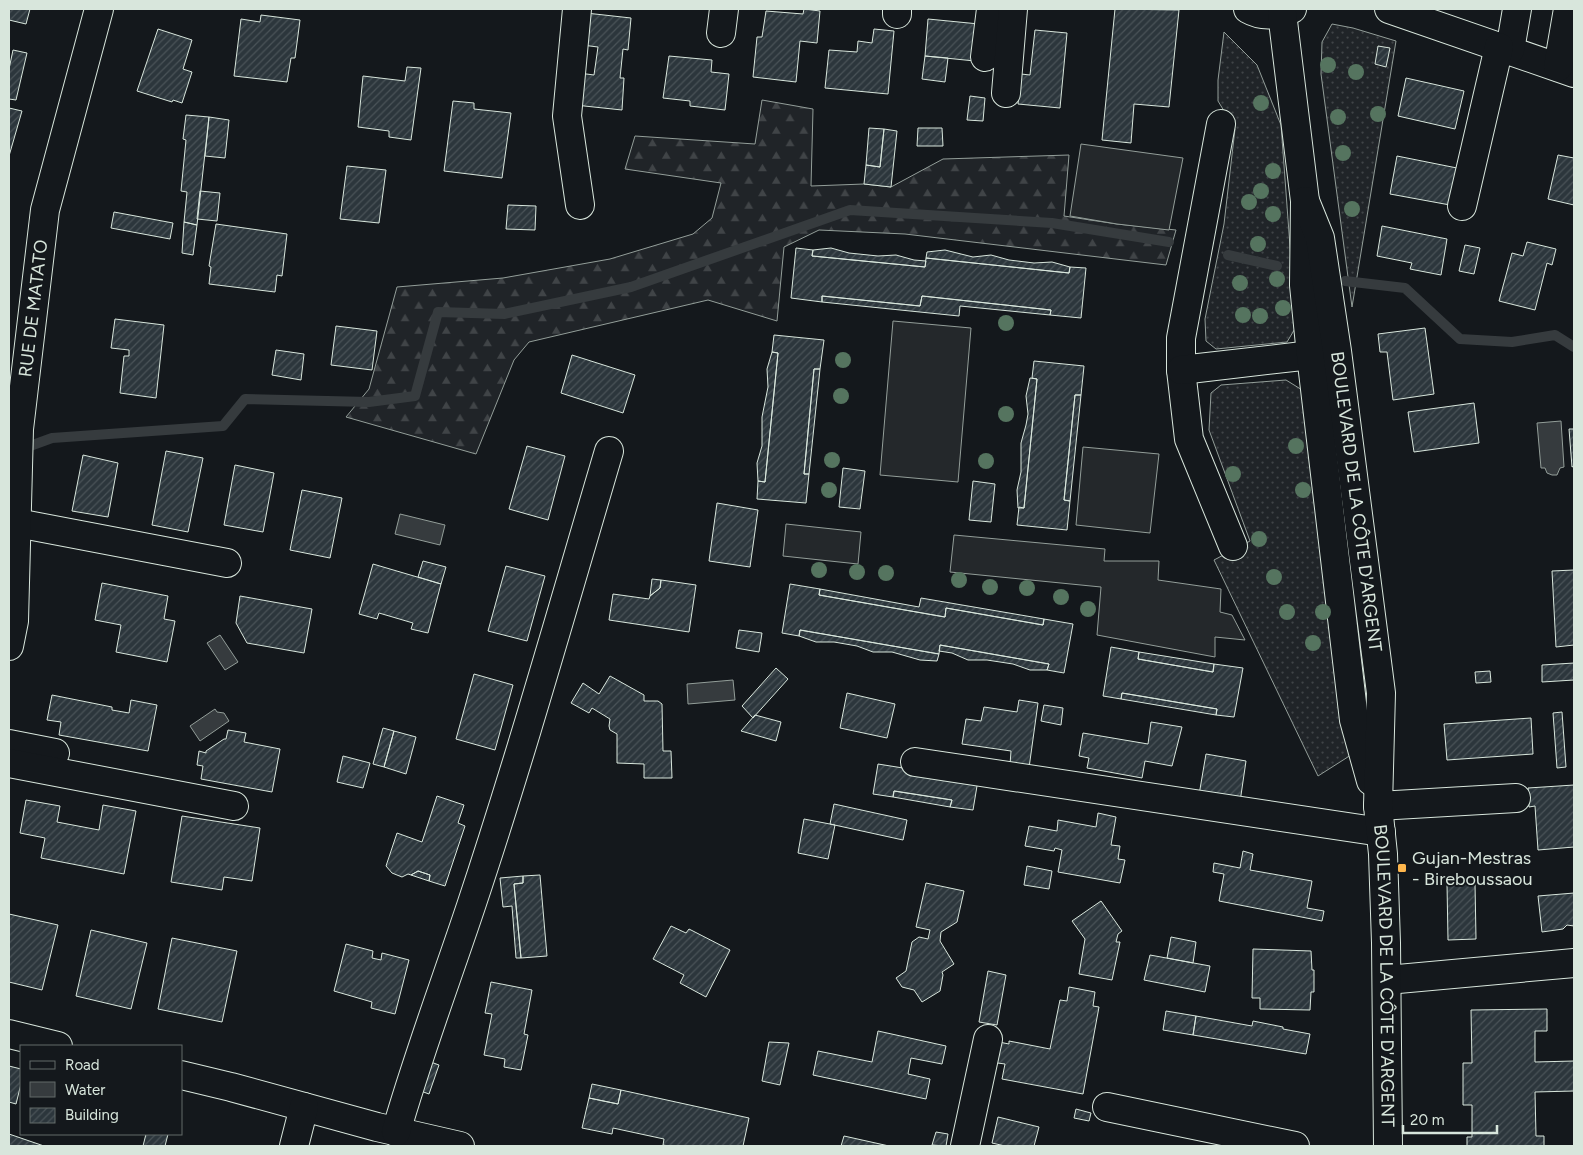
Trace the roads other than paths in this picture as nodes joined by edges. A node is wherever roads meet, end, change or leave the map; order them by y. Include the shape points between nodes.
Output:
1 (99, 9) edge
2 (577, 9) edge
3 (991, 9) edge
4 (1013, 9) edge
5 (1248, 9) edge
6 (1389, 9) edge
7 (1517, 9) edge
8 (1568, 9) edge
9 (1287, 11) edge
10 (1504, 48) junction
11 (985, 57) dead end
12 (1566, 70) edge
13 (1006, 93) dead end
14 (1221, 124) dead end
15 (1305, 201) junction
16 (580, 205) dead end
17 (1462, 206) dead end
18 (1337, 351) junction
19 (1310, 355) junction
20 (1181, 370) junction
21 (608, 451) dead end
22 (15, 520) edge
23 (123, 527) dead end
24 (1234, 546) dead end
25 (217, 570) dead end
26 (9, 646) edge
27 (9, 744) edge
28 (915, 762) dead end
29 (9, 763) edge
30 (164, 776) dead end
31 (1516, 798) dead end
32 (234, 806) dead end
33 (1379, 819) junction
34 (1574, 963) edge
35 (1387, 980) junction
36 (9, 1034) edge
37 (988, 1039) dead end
38 (54, 1045) edge
39 (182, 1076) edge
40 (1107, 1107) dead end
41 (304, 1108) junction
42 (396, 1132) junction
43 (294, 1146) edge
44 (460, 1146) edge
45 (965, 1146) edge
46 (1295, 1146) edge
47 (1388, 1146) edge

1 - 22 street, RUE DE MATATO via 45,210 19,429
2 - 16 street via 567,116
3 - 11 street
4 - 13 street
5 - 9 street via 1267,14
6 - 10 street
7 - 10 street
8 - 12 street
9 - 15 street, BOULEVARD DE LA CÔTE D'ARGENT
10 - 12 street
10 - 17 street
14 - 20 street via 1181,338
15 - 18 street, BOULEVARD DE LA CÔTE D'ARGENT via 1320,238
15 - 19 street, BOULEVARD DE LA CÔTE D'ARGENT via 1304,285
18 - 19 street
18 - 33 street, BOULEVARD DE LA CÔTE D'ARGENT via 1381,693
19 - 20 street
19 - 33 street, BOULEVARD DE LA CÔTE D'ARGENT via 1354,720
20 - 24 street via 1189,439
21 - 42 street via 525,736
22 - 23 street
22 - 25 street
22 - 26 street, RUE DE MATATO via 14,621
27 - 30 street
28 - 33 street
29 - 32 street
31 - 33 street
33 - 35 street, BOULEVARD DE LA CÔTE D'ARGENT
34 - 35 street
35 - 47 street, BOULEVARD DE LA CÔTE D'ARGENT
36 - 38 street
37 - 45 street
39 - 41 street
40 - 46 street
41 - 42 street
41 - 43 street
42 - 44 street

